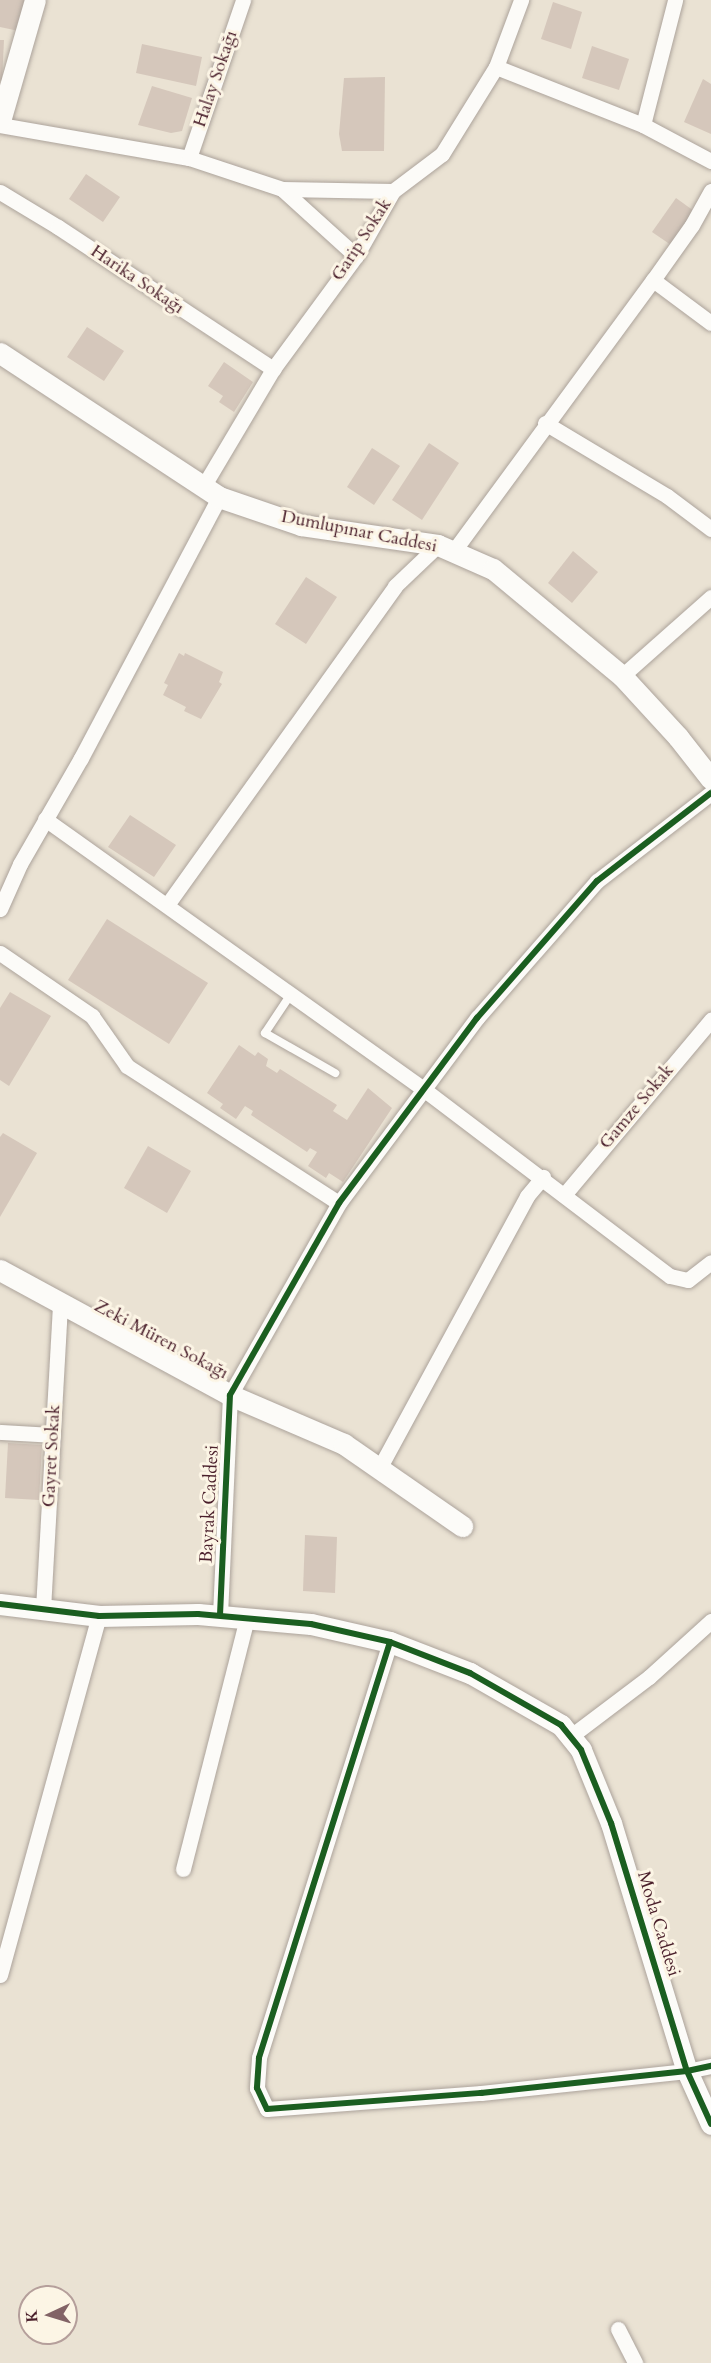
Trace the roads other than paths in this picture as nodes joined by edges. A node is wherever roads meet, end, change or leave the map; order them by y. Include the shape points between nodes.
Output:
1 (35, 0) edge
2 (243, 0) edge
3 (521, 0) edge
4 (675, 0) edge
5 (496, 67) junction
6 (1, 115) edge
7 (643, 125) junction
8 (189, 158) junction
9 (711, 161) edge
10 (282, 189) junction
11 (393, 191) junction
12 (711, 191) edge
13 (0, 192) edge
14 (356, 256) junction
15 (653, 280) junction
16 (711, 323) edge
17 (0, 353) edge
18 (273, 369) junction
19 (545, 423) junction
20 (211, 492) junction
21 (711, 529) edge
22 (445, 548) junction
23 (711, 597) edge
24 (622, 676) junction
25 (708, 771) edge
26 (711, 793) edge
27 (45, 819) junction
28 (167, 905) junction
29 (0, 909) edge
30 (0, 953) edge
31 (292, 993) junction
32 (711, 1020) edge
33 (335, 1073) dead end
34 (422, 1088) junction
35 (543, 1177) junction
36 (564, 1195) junction
37 (339, 1203) junction
38 (711, 1262) edge
39 (0, 1270) edge
40 (60, 1303) junction
41 (230, 1395) junction
42 (0, 1432) edge
43 (53, 1435) junction
44 (380, 1467) junction
45 (462, 1526) dead end
46 (0, 1604) edge
47 (43, 1609) junction
48 (220, 1615) junction
49 (99, 1616) junction
50 (247, 1617) junction
51 (711, 1621) edge
52 (390, 1642) junction
53 (571, 1736) junction
54 (183, 1869) dead end
55 (0, 1975) edge
56 (711, 2066) edge
57 (687, 2071) junction
58 (711, 2124) edge
59 (618, 2329) dead end
60 (635, 2363) edge

1 - 6 street
2 - 8 street, Halay Sokağı
3 - 5 street, Garip Sokak
4 - 7 street
5 - 7 street
5 - 11 street, Garip Sokak via 442,154
6 - 8 street
7 - 9 street
8 - 10 street
10 - 11 street
10 - 14 street
11 - 14 street, Garip Sokak
12 - 15 street
13 - 18 street, Harika Sokağı via 58,226
14 - 18 street, Garip Sokak
15 - 16 street
15 - 19 street
17 - 20 street, Dumlupınar Caddesi
18 - 20 street, Garip Sokak
19 - 21 street via 667,496
19 - 22 street
20 - 22 street, Dumlupınar Caddesi via 301,525
20 - 27 street, Garip Sokak
22 - 24 street, Dumlupınar Caddesi via 493,569
22 - 28 street via 395,586
23 - 24 street
24 - 25 street, Dumlupınar Caddesi
26 - 34 street via 597,881 484,1010
27 - 28 street
27 - 29 street, Garip Sokak
28 - 31 street
30 - 37 street via 92,1016 127,1066
31 - 33 lane via 265,1033
31 - 34 street
32 - 36 street, Gamze Sokak
34 - 35 street
34 - 37 street
35 - 36 street
35 - 44 street via 527,1196
36 - 38 street via 670,1276 688,1280
37 - 41 street
39 - 40 street, Zeki Müren Sokağı
40 - 41 street, Zeki Müren Sokağı
40 - 43 street, Gayret Sokak
41 - 44 street, Zeki Müren Sokağı via 344,1444
41 - 48 street, Bayrak Caddesi
42 - 43 street
43 - 47 street, Gayret Sokak
44 - 45 street, Zeki Müren Sokağı
46 - 47 street
47 - 49 street
48 - 49 street
48 - 50 street
49 - 55 street
50 - 52 street via 311,1624
50 - 54 street
51 - 53 street via 649,1677
52 - 53 street via 470,1673 561,1725
52 - 57 street via 259,2058 257,2088 267,2109 481,2093
53 - 57 street, Moda Caddesi via 581,1750 611,1823
56 - 57 street
57 - 58 street, Moda Caddesi
59 - 60 street

